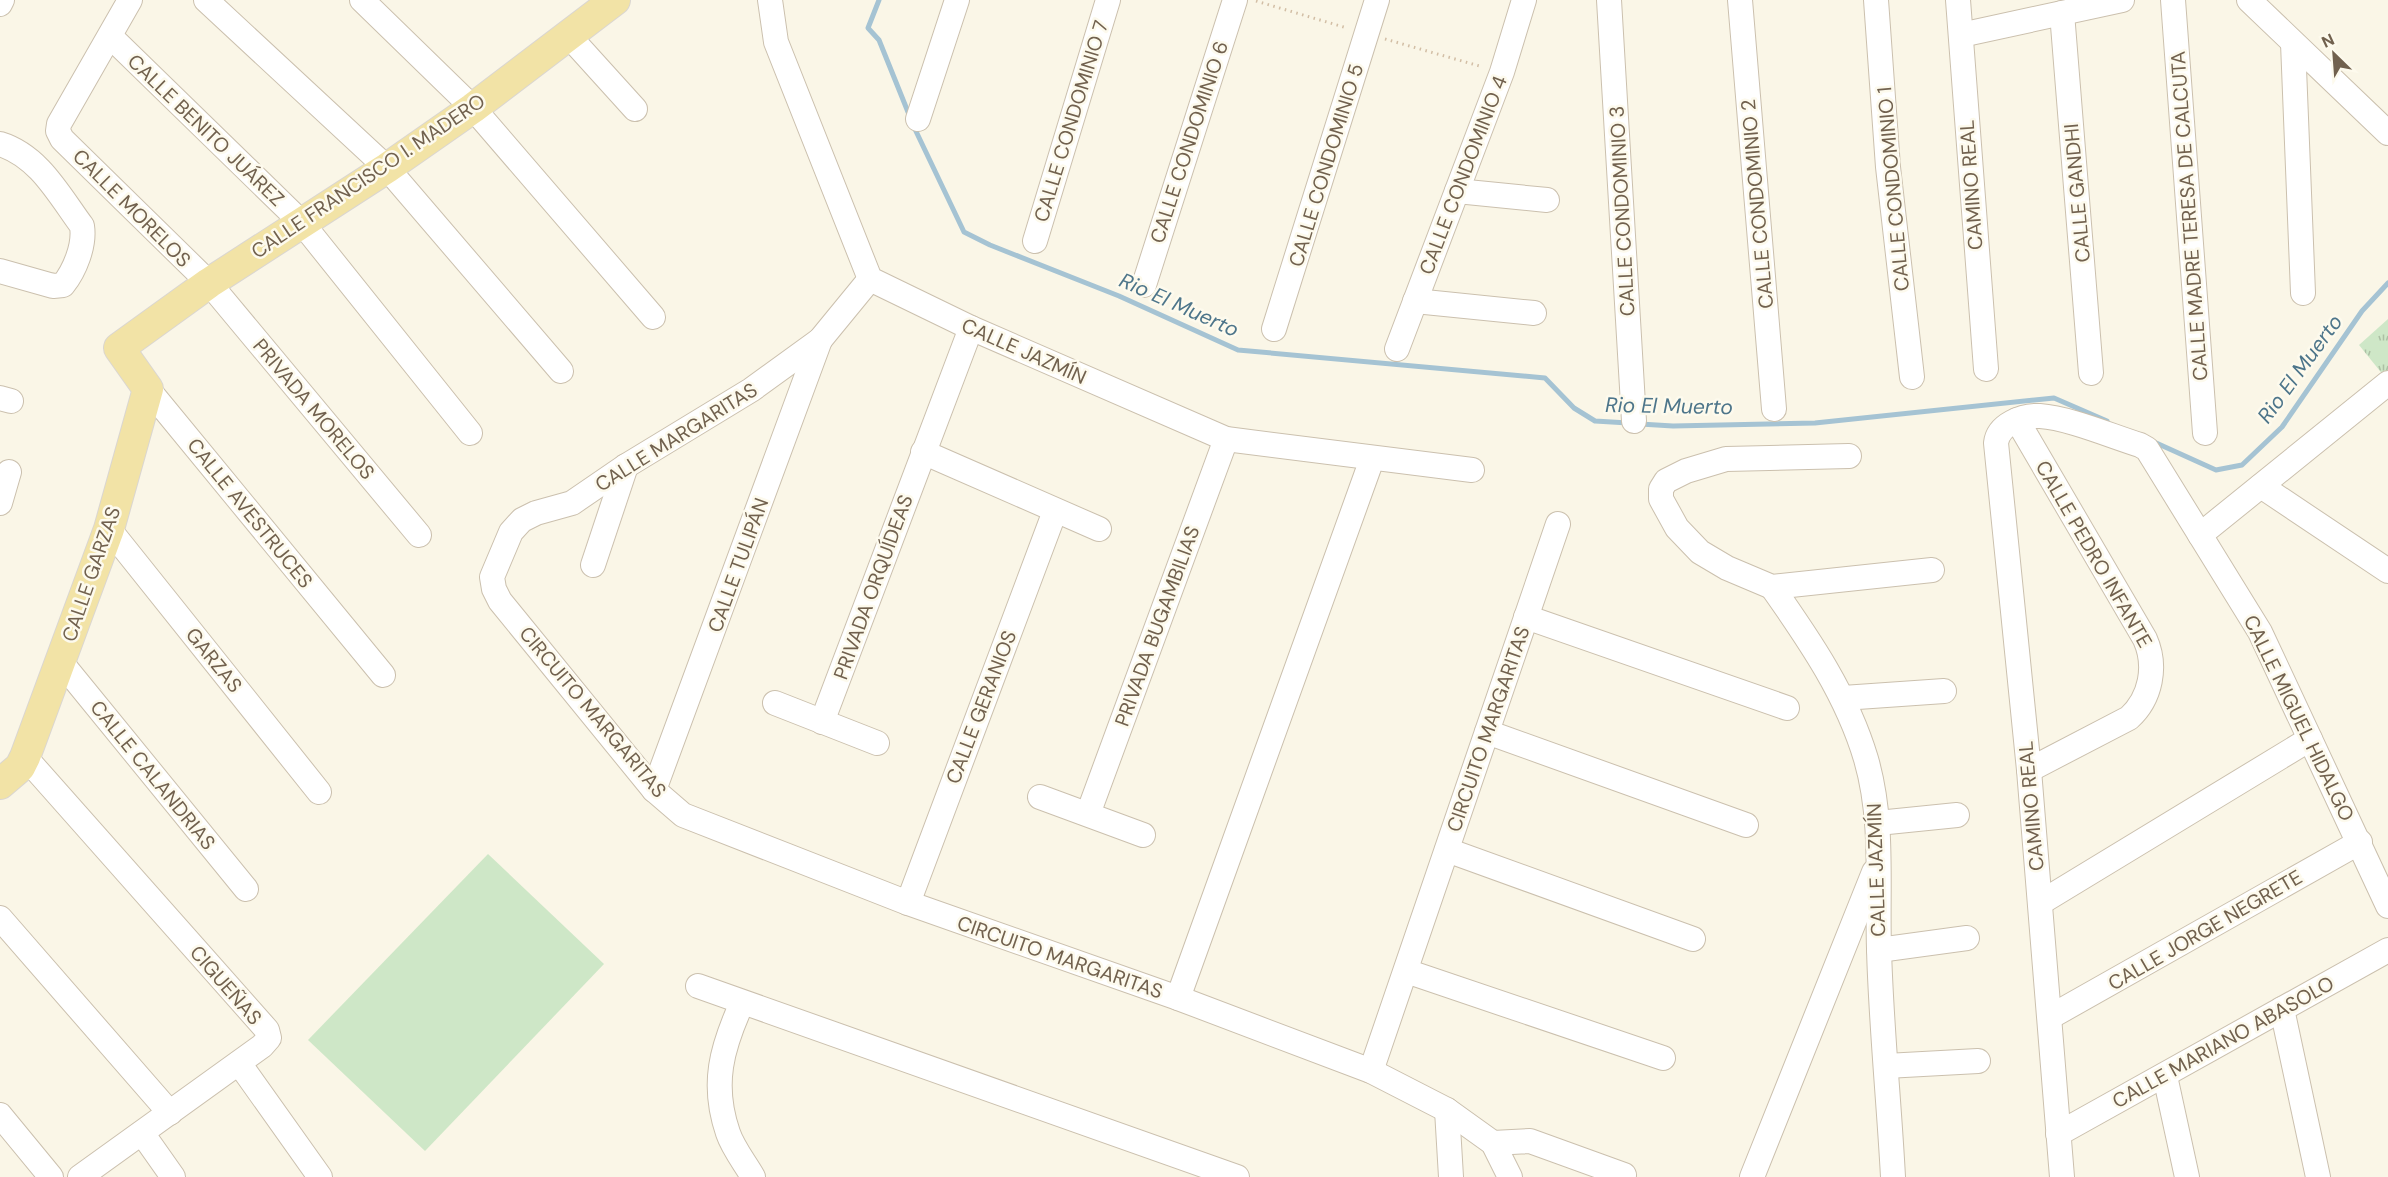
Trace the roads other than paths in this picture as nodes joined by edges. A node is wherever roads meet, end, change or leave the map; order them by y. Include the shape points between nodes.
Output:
1 (2, 0) edge
2 (130, 0) edge
3 (206, 0) edge
4 (362, 0) edge
5 (615, 0) edge
6 (770, 0) edge
7 (957, 0) edge
8 (1108, 0) edge
9 (1235, 0) edge
10 (1377, 0) edge
11 (1524, 0) edge
12 (1609, 0) edge
13 (1740, 0) edge
14 (1876, 0) edge
15 (1958, 0) edge
16 (2122, 0) edge
17 (2173, 0) edge
18 (2249, 0) edge
19 (0, 4) edge
20 (2062, 13) junction
21 (568, 35) junction
22 (1961, 35) junction
23 (111, 37) junction
24 (2293, 44) junction
25 (473, 108) junction
26 (635, 109) dead end
27 (918, 119) dead end
28 (2388, 133) edge
29 (0, 144) edge
30 (387, 168) junction
31 (1457, 191) junction
32 (1547, 200) dead end
33 (302, 223) junction
34 (1035, 242) dead end
35 (0, 271) edge
36 (870, 279) junction
37 (209, 283) junction
38 (1144, 285) dead end
39 (2303, 293) dead end
40 (1415, 301) junction
41 (1534, 313) dead end
42 (653, 316) dead end
43 (970, 328) junction
44 (1274, 329) dead end
45 (820, 340) junction
46 (119, 348) joint
47 (1396, 349) dead end
48 (1986, 369) dead end
49 (561, 371) dead end
50 (2091, 374) dead end
51 (1912, 377) dead end
52 (2388, 383) edge
53 (148, 389) junction
54 (1774, 409) dead end
55 (2017, 420) junction
56 (1634, 421) dead end
57 (470, 433) dead end
58 (2205, 433) dead end
59 (1226, 438) junction
60 (923, 452) junction
61 (1849, 456) dead end
62 (1372, 459) junction
63 (626, 466) junction
64 (1472, 470) dead end
65 (9, 472) dead end
66 (2261, 486) junction
67 (0, 502) edge
68 (1055, 511) junction
69 (1558, 524) dead end
70 (109, 529) junction
71 (1099, 529) dead end
72 (419, 535) dead end
73 (2199, 535) junction
74 (2384, 562) edge
75 (592, 565) dead end
76 (1932, 570) dead end
77 (1772, 587) junction
78 (494, 589) joint
79 (1526, 617) junction
80 (60, 661) junction
81 (383, 675) dead end
82 (1944, 691) dead end
83 (1843, 698) junction
84 (775, 703) dead end
85 (1787, 708) dead end
86 (822, 722) junction
87 (1487, 732) junction
88 (2310, 739) junction
89 (877, 743) dead end
90 (25, 757) junction
91 (2029, 770) junction
92 (0, 784) edge
93 (654, 790) junction
94 (319, 792) dead end
95 (1040, 797) dead end
96 (1088, 814) junction
97 (1958, 815) dead end
98 (1878, 823) junction
99 (1746, 825) dead end
100 (1143, 835) dead end
101 (2360, 842) junction
102 (1447, 850) junction
103 (1879, 858) junction
104 (246, 889) dead end
105 (908, 903) junction
106 (2040, 903) junction
107 (2388, 906) edge
108 (0, 918) edge
109 (1967, 938) dead end
110 (1693, 939) dead end
111 (1879, 950) junction
112 (2388, 950) edge
113 (1406, 971) junction
114 (698, 986) dead end
115 (1178, 998) junction
116 (742, 1003) junction
117 (2282, 1009) junction
118 (2050, 1017) junction
119 (1662, 1058) dead end
120 (1978, 1061) dead end
121 (239, 1063) junction
122 (1886, 1066) junction
123 (1371, 1071) junction
124 (2165, 1076) junction
125 (1448, 1110) junction
126 (170, 1113) junction
127 (0, 1115) edge
128 (142, 1133) junction
129 (2058, 1134) junction
130 (1493, 1143) junction
131 (1624, 1175) dead end
132 (51, 1177) edge
133 (80, 1177) edge
134 (173, 1177) edge
135 (320, 1177) edge
136 (753, 1177) edge
137 (1237, 1177) edge
138 (1451, 1177) edge
139 (1510, 1177) edge
140 (1752, 1177) edge
141 (1893, 1177) edge
142 (2062, 1177) edge
143 (2187, 1177) edge
144 (2318, 1177) edge

1 - 19 street
2 - 23 street
3 - 30 street
4 - 25 street
5 - 21 main road, CALLE FRANCISCO I. MADERO
6 - 36 street via 776,42
7 - 27 street
8 - 34 street, CALLE CONDOMINIO 7
9 - 38 street, CALLE CONDOMINIO 6
10 - 44 street, CALLE CONDOMINIO 5
11 - 31 street, CALLE CONDOMINIO 4 via 1502,72
12 - 56 street, CALLE CONDOMINIO 3
13 - 54 street, CALLE CONDOMINIO 2
14 - 51 street, CALLE CONDOMINIO 1 via 1888,167
15 - 22 street, CAMINO REAL
16 - 20 street
17 - 58 street, CALLE MADRE TERESA DE CALCUTA
18 - 24 street
20 - 22 street
20 - 50 street, CALLE GANDHI
21 - 25 main road, CALLE FRANCISCO I. MADERO
21 - 26 street
22 - 48 street, CAMINO REAL
23 - 33 street, CALLE BENITO JUÁREZ
23 - 37 street, CALLE MORELOS via 58,131
24 - 28 street
24 - 39 street
25 - 30 main road, CALLE FRANCISCO I. MADERO
25 - 42 street
29 - 35 street via 37,165 82,226 84,238 70,277 63,285 53,286
30 - 33 main road, CALLE FRANCISCO I. MADERO
30 - 49 street
31 - 32 street
31 - 40 street, CALLE CONDOMINIO 4
33 - 37 main road, CALLE FRANCISCO I. MADERO
33 - 57 street, CALLE BENITO JUÁREZ
36 - 43 street, CALLE JAZMÍN
36 - 45 street, CALLE MARGARITAS
37 - 46 main road, CALLE FRANCISCO I. MADERO
37 - 72 street, PRIVADA MORELOS
40 - 41 street
40 - 47 street, CALLE CONDOMINIO 4
43 - 59 street, CALLE JAZMÍN
43 - 60 street, PRIVADA ORQUÍDEAS
45 - 63 street, CALLE MARGARITAS via 751,390
45 - 93 street, CALLE TULIPÁN
46 - 53 main road, CALLE AVESTRUCES
52 - 66 street
53 - 70 main road, CALLE GARZAS
53 - 81 street, CALLE AVESTRUCES
55 - 73 street, CALLE MIGUEL HIDALGO via 2053,418 2147,449
55 - 91 street, CAMINO REAL via 2001,430 1996,443
55 - 91 street, CALLE PEDRO INFANTE via 2145,639 2152,665 2146,695 2129,718
59 - 62 street, CALLE JAZMÍN
59 - 96 street, PRIVADA BUGAMBILIAS
60 - 68 street
60 - 86 street, PRIVADA ORQUÍDEAS
61 - 77 street via 1726,459 1686,471 1666,481 1661,489 1661,499 1671,520 1700,552
62 - 64 street, CALLE JAZMÍN
62 - 115 street, CIRCUITO MARGARITAS
63 - 75 street
63 - 78 street, CALLE MARGARITAS via 572,503 522,520 512,532 492,577
65 - 67 street
66 - 73 street
66 - 74 street
68 - 71 street
68 - 105 street, CALLE GERANIOS
69 - 79 street, CIRCUITO MARGARITAS
70 - 80 main road, CALLE GARZAS
70 - 94 street, GARZAS
73 - 88 street, CALLE MIGUEL HIDALGO via 2260,632
76 - 77 street
77 - 83 street, CALLE JAZMÍN
78 - 93 street, CIRCUITO MARGARITAS
79 - 85 street
79 - 87 street, CIRCUITO MARGARITAS
80 - 90 main road, CALLE GARZAS
80 - 104 street, CALLE CALANDRIAS
82 - 83 street
83 - 98 street, CALLE JAZMÍN via 1866,759
84 - 86 street
86 - 89 street
87 - 99 street
87 - 102 street, CIRCUITO MARGARITAS
88 - 101 street, CALLE MIGUEL HIDALGO
88 - 106 street
90 - 92 main road via 20,767
90 - 121 street, CIGUEÑAS via 267,1030 268,1038 262,1046
91 - 106 street, CAMINO REAL
93 - 105 street, CIRCUITO MARGARITAS via 683,815
95 - 96 street
96 - 100 street
97 - 98 street
98 - 103 street, CALLE JAZMÍN
101 - 107 street, CALLE MIGUEL HIDALGO
101 - 118 street, CALLE JORGE NEGRETE
102 - 110 street
102 - 113 street, CIRCUITO MARGARITAS
103 - 111 street, CALLE JAZMÍN
103 - 140 street
105 - 115 street, CIRCUITO MARGARITAS
106 - 118 street, CAMINO REAL
108 - 126 street
109 - 111 street
111 - 122 street, CALLE JAZMÍN
112 - 117 street, CALLE MARIANO ABASOLO
113 - 119 street
113 - 123 street, CIRCUITO MARGARITAS
114 - 116 street
115 - 123 street
116 - 136 street via 724,1046 719,1074 728,1133
116 - 137 street
117 - 124 street, CALLE MARIANO ABASOLO
117 - 144 street
118 - 129 street, CAMINO REAL
120 - 122 street
121 - 126 street, CIGUEÑAS
121 - 135 street
122 - 141 street, CALLE JAZMÍN
123 - 125 street
124 - 129 street, CALLE MARIANO ABASOLO
124 - 143 street
125 - 130 street
125 - 138 street
126 - 128 street, CIGUEÑAS
127 - 132 street
128 - 133 street, CIGUEÑAS
128 - 134 street
129 - 142 street, CAMINO REAL
130 - 131 street via 1530,1141
130 - 139 street

